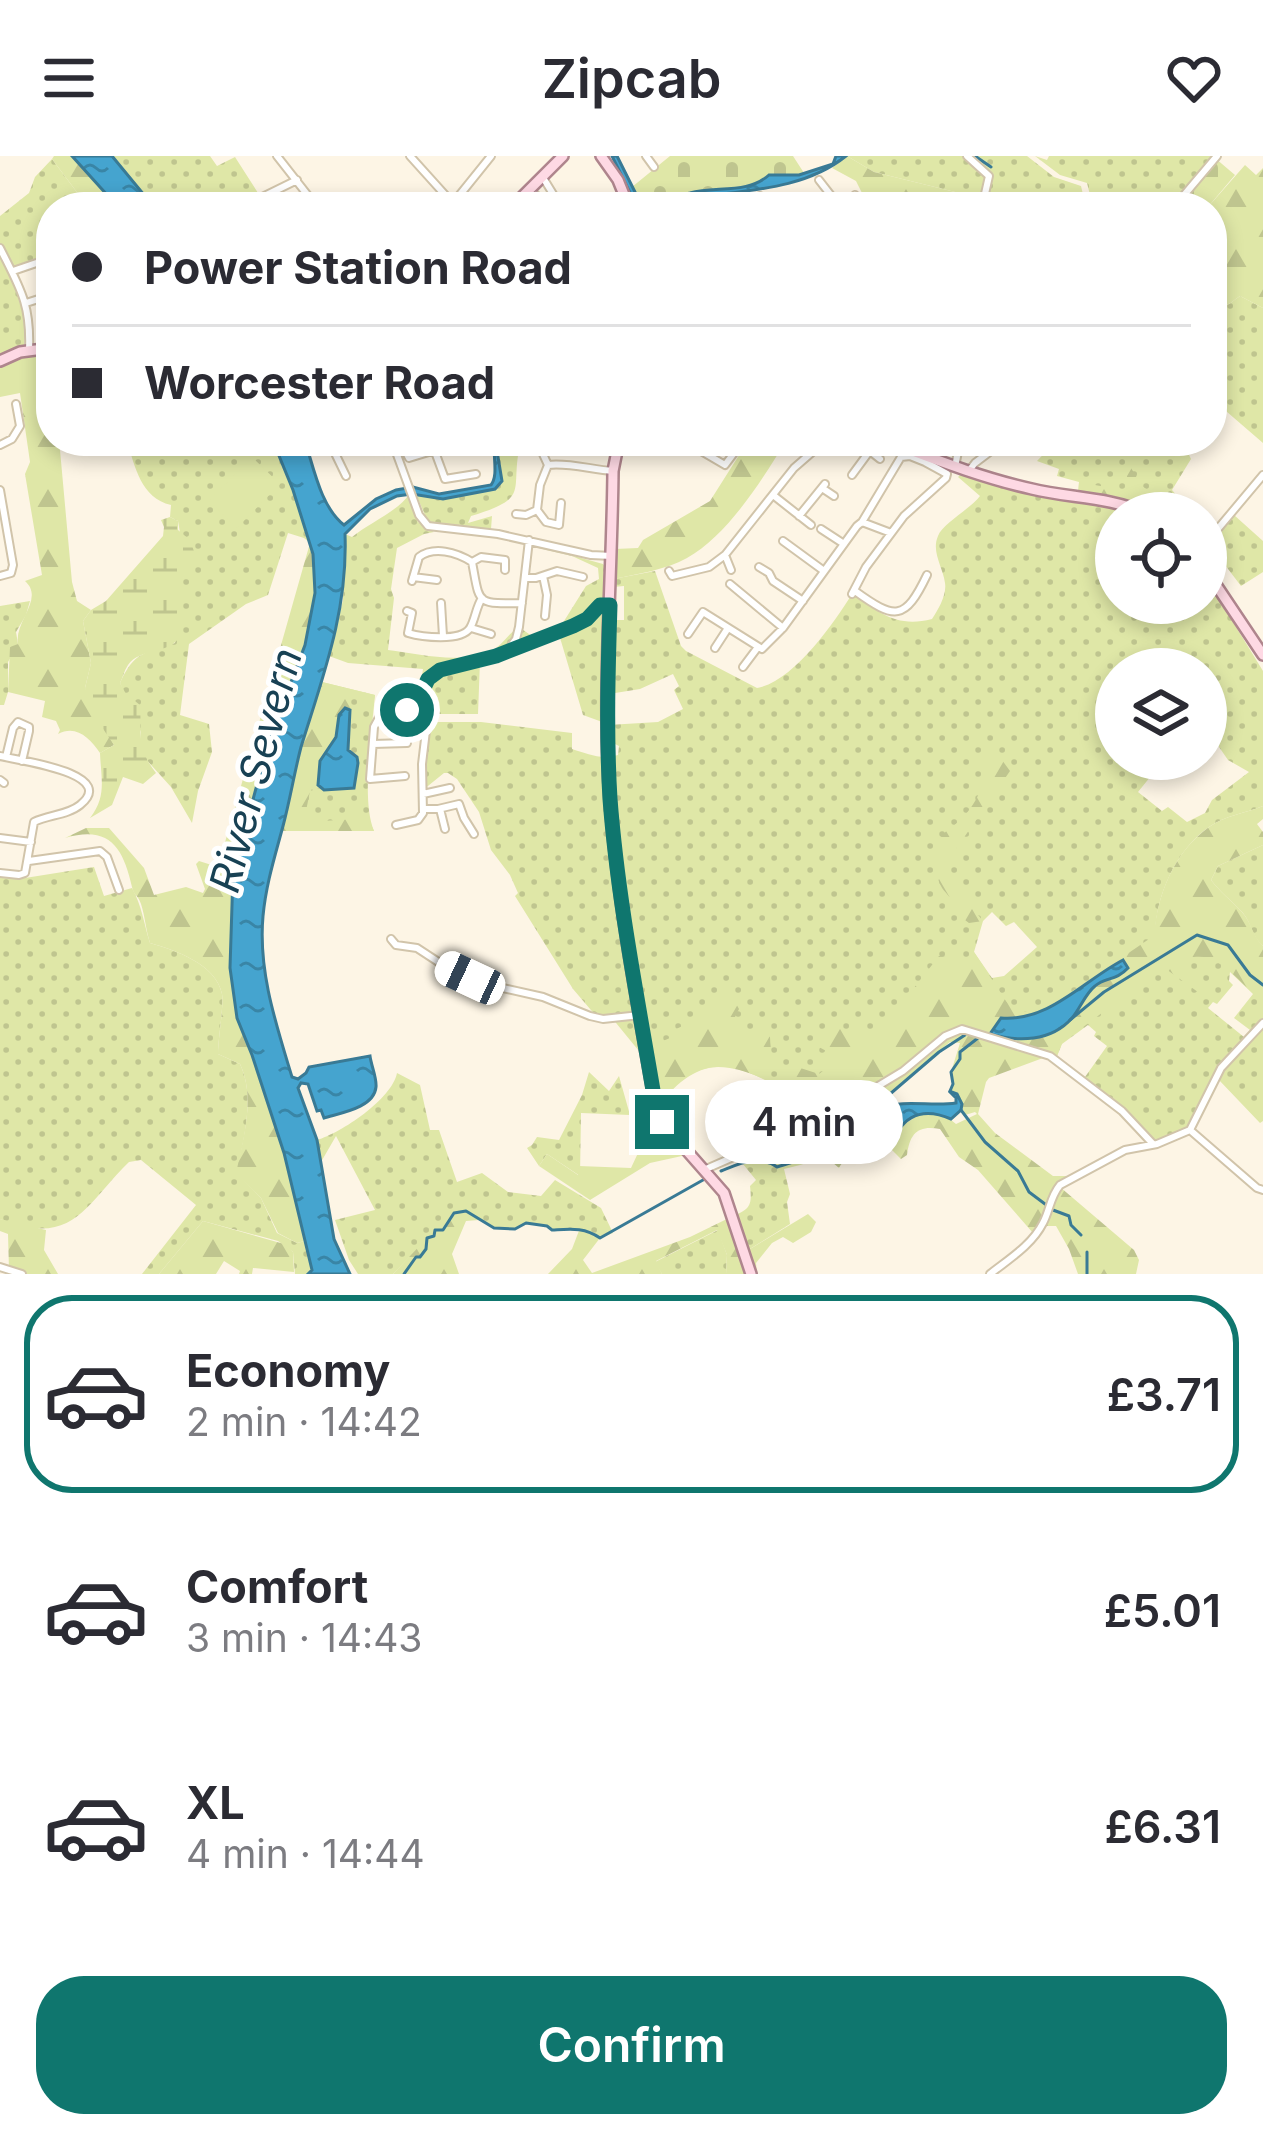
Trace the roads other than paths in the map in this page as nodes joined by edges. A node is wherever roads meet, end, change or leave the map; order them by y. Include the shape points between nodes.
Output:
1 (277, 156) edge
2 (410, 156) edge
3 (491, 156) edge
4 (563, 156) edge
5 (601, 156) edge
6 (646, 156) edge
7 (967, 156) edge
8 (1217, 156) edge
9 (654, 167) dead end
10 (542, 176) junction
11 (296, 180) junction
12 (819, 180) dead end
13 (274, 192) edge
14 (305, 192) edge
15 (441, 192) edge
16 (464, 192) edge
17 (529, 192) edge
18 (552, 192) edge
19 (623, 192) edge
20 (830, 192) edge
21 (985, 192) edge
22 (1187, 192) edge
23 (0, 248) edge
24 (36, 263) edge
25 (13, 271) junction
26 (36, 300) edge
27 (26, 303) junction
28 (36, 349) edge
29 (29, 350) junction
30 (0, 361) edge
31 (16, 404) dead end
32 (0, 445) edge
33 (336, 456) edge
34 (400, 456) edge
35 (436, 456) edge
36 (544, 456) edge
37 (616, 456) edge
38 (808, 456) edge
39 (867, 456) edge
40 (876, 456) edge
41 (919, 456) edge
42 (957, 456) edge
43 (984, 456) edge
44 (880, 459) dead end
45 (926, 459) junction
46 (548, 465) junction
47 (955, 467) junction
48 (613, 470) junction
49 (968, 472) junction
50 (856, 474) dead end
51 (1263, 475) edge
52 (346, 476) dead end
53 (473, 477) dead end
54 (0, 490) edge
55 (773, 495) junction
56 (834, 496) dead end
57 (1095, 500) edge
58 (561, 503) dead end
59 (537, 510) junction
60 (516, 514) dead end
61 (799, 516) junction
62 (1227, 518) edge
63 (862, 522) junction
64 (811, 525) dead end
65 (821, 529) dead end
66 (891, 533) junction
67 (529, 540) junction
68 (783, 541) dead end
69 (844, 544) junction
70 (725, 555) junction
71 (609, 561) junction
72 (472, 562) junction
73 (759, 567) dead end
74 (505, 570) dead end
75 (731, 570) dead end
76 (824, 571) junction
77 (670, 574) dead end
78 (543, 576) junction
79 (925, 576) dead end
80 (0, 577) edge
81 (583, 577) dead end
82 (524, 578) junction
83 (437, 580) dead end
84 (730, 584) dead end
85 (482, 598) junction
86 (803, 601) junction
87 (1227, 601) edge
88 (441, 603) dead end
89 (522, 603) junction
90 (610, 605) junction
91 (407, 611) dead end
92 (545, 616) dead end
93 (519, 627) junction
94 (471, 628) junction
95 (728, 628) junction
96 (783, 628) junction
97 (491, 634) dead end
98 (688, 634) dead end
99 (443, 635) junction
100 (536, 639) junction
101 (758, 647) junction
102 (716, 648) dead end
103 (507, 650) junction
104 (1263, 655) edge
105 (743, 667) dead end
106 (418, 700) junction
107 (407, 743) dead end
108 (373, 744) junction
109 (3, 756) edge
110 (22, 761) junction
111 (0, 769) edge
112 (400, 778) dead end
113 (450, 788) dead end
114 (423, 794) junction
115 (423, 809) junction
116 (440, 809) junction
117 (395, 824) dead end
118 (446, 829) dead end
119 (473, 834) dead end
120 (0, 838) edge
121 (31, 842) junction
122 (28, 861) junction
123 (0, 873) edge
124 (118, 890) dead end
125 (391, 939) dead end
126 (640, 1015) junction
127 (1263, 1023) edge
128 (1190, 1130) junction
129 (1153, 1144) junction
130 (710, 1174) junction
131 (1263, 1190) edge
132 (0, 1268) edge
133 (22, 1274) edge
134 (752, 1274) edge
135 (990, 1274) edge

1 - 11 street
2 - 15 street
3 - 16 street
4 - 10 main road
5 - 19 main road
6 - 9 street
7 - 21 street via 989,176
8 - 22 street
10 - 17 main road
10 - 18 street
11 - 13 street
11 - 14 street
12 - 20 street
23 - 25 street
24 - 25 street
25 - 27 street
26 - 27 street
27 - 29 street
28 - 29 main road
29 - 30 main road
31 - 32 street via 21,423
33 - 52 street
34 - 67 street via 421,520 431,527
35 - 53 street via 445,479
36 - 46 street
37 - 48 main road
38 - 55 street
39 - 50 street
40 - 44 street
41 - 45 main road
42 - 47 street
43 - 49 street
45 - 47 main road
45 - 63 street via 901,457
45 - 66 street via 946,478
46 - 48 street
46 - 59 street
47 - 49 main road
48 - 71 main road
49 - 57 main road
51 - 62 street
54 - 80 street via 13,568
55 - 61 street
55 - 70 street
56 - 61 street via 824,486
58 - 59 street via 560,525
59 - 60 street
61 - 64 street
63 - 66 street
63 - 69 street
65 - 69 street
66 - 79 street via 853,592 897,611 909,607
67 - 71 street
67 - 82 street
68 - 76 street
69 - 76 street
70 - 75 street
70 - 77 street via 709,567
71 - 90 main road
72 - 74 street via 505,560
72 - 83 street via 429,551 412,579
72 - 85 street
73 - 86 street
76 - 86 street
78 - 81 street
78 - 82 street
78 - 92 street
82 - 89 street
84 - 96 street
85 - 89 street
85 - 94 street
86 - 96 street
87 - 104 main road
88 - 99 street
89 - 93 street
90 - 100 street
90 - 126 main road via 610,802
91 - 99 street via 411,635
93 - 100 street
93 - 103 street
94 - 97 street
94 - 99 street
95 - 98 street via 703,612
95 - 101 street
95 - 102 street
96 - 101 street
100 - 103 street
101 - 105 street
103 - 106 street via 440,670
106 - 108 street via 377,718
106 - 114 street via 428,714
107 - 108 street
108 - 112 street via 370,779
109 - 110 street
109 - 110 street via 22,722 29,731
109 - 111 street
110 - 121 street via 75,773 87,787 77,807 35,820
113 - 114 street
114 - 115 street
115 - 116 street
115 - 117 street via 418,820
116 - 118 street
116 - 119 street via 459,804
120 - 121 street
121 - 122 street
122 - 123 street via 22,875
122 - 124 street via 100,851
125 - 126 street via 485,984 603,1019
126 - 130 main road via 660,1117
127 - 128 street via 1221,1068
128 - 129 street
128 - 131 street
129 - 130 street via 1050,1056 962,1029 830,1115
129 - 135 street via 1060,1185 1028,1244
130 - 134 main road
132 - 133 street

